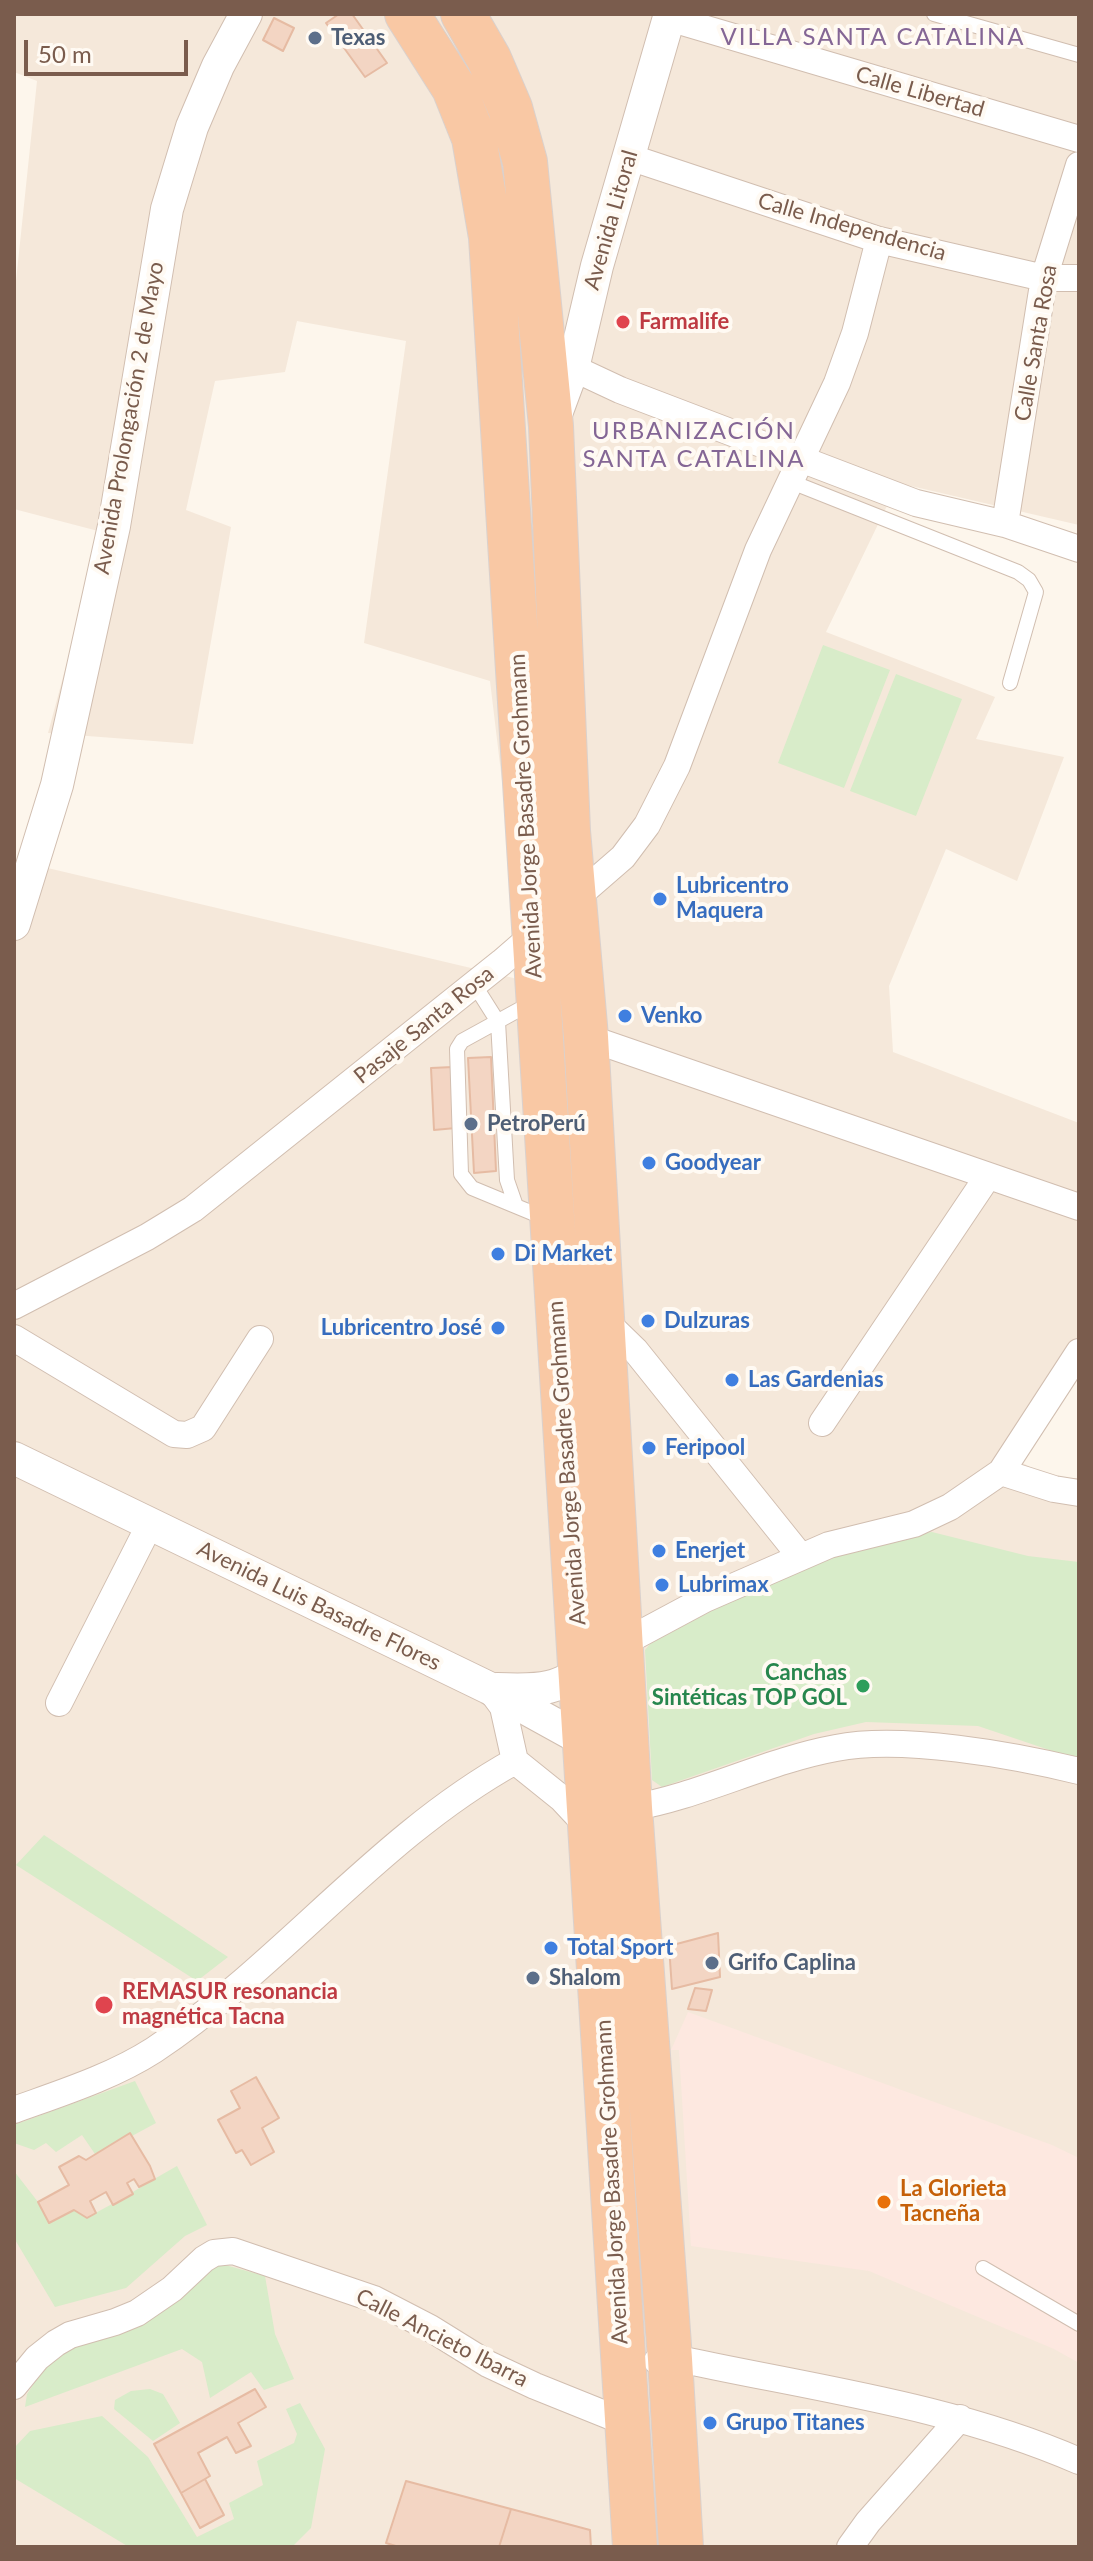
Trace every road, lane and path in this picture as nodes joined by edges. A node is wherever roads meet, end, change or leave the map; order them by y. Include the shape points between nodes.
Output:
1 (246, 14) edge
2 (407, 14) edge
3 (463, 14) edge
4 (934, 14) edge
5 (670, 16) edge
6 (1079, 55) edge
7 (1079, 139) edge
8 (629, 157) junction
9 (1079, 165) edge
10 (879, 240) junction
11 (1044, 278) junction
12 (1079, 278) edge
13 (497, 346) junction
14 (557, 356) junction
15 (795, 470) junction
16 (1005, 524) junction
17 (1079, 549) edge
18 (1010, 683) dead end
19 (575, 898) junction
20 (14, 924) edge
21 (532, 935) junction
22 (474, 984) junction
23 (537, 999) junction
24 (498, 1022) junction
25 (586, 1037) junction
26 (988, 1176) junction
27 (1079, 1207) edge
28 (562, 1217) junction
29 (14, 1306) edge
30 (601, 1317) junction
31 (14, 1338) edge
32 (260, 1339) dead end
33 (1079, 1352) edge
34 (822, 1423) dead end
35 (14, 1458) edge
36 (1001, 1472) junction
37 (1079, 1493) edge
38 (150, 1524) junction
39 (801, 1557) junction
40 (621, 1644) junction
41 (581, 1673) junction
42 (489, 1688) junction
43 (59, 1703) dead end
44 (605, 1738) junction
45 (515, 1761) junction
46 (1079, 1771) edge
47 (630, 1808) junction
48 (591, 1831) junction
49 (14, 2110) edge
50 (983, 2268) dead end
51 (1079, 2324) edge
52 (670, 2359) junction
53 (624, 2367) junction
54 (14, 2386) edge
55 (960, 2418) junction
56 (627, 2423) junction
57 (1079, 2461) edge
58 (635, 2547) edge
59 (681, 2547) edge
60 (850, 2547) edge

1 - 20 street, Avenida Prolongación 2 de Mayo via 192,127 167,209 114,526 57,785
2 - 13 highway, Avenida Jorge Basadre Grohmann via 454,88 474,138 491,237
3 - 14 highway, Avenida Jorge Basadre Grohmann via 489,59 525,162
4 - 6 lane
5 - 7 street, Calle Libertad
5 - 8 street, Avenida Litoral
8 - 10 street, Calle Independencia
8 - 14 street, Avenida Litoral via 586,311
9 - 11 street, Calle Santa Rosa
10 - 11 street, Calle Independencia
10 - 15 street, Pasaje Santa Rosa via 837,383
11 - 12 street, Calle Independencia
11 - 16 street, Calle Santa Rosa
13 - 14 street
13 - 21 highway, Avenida Jorge Basadre Grohmann
14 - 15 street
14 - 19 highway, Avenida Jorge Basadre Grohmann via 551,426
15 - 16 street
15 - 18 lane via 1029,580 1036,592
15 - 19 street, Pasaje Santa Rosa via 758,550 677,766 647,825 623,857
16 - 17 street
19 - 21 street, Pasaje Santa Rosa
19 - 25 highway, Avenida Jorge Basadre Grohmann
21 - 22 street, Pasaje Santa Rosa
21 - 23 highway, Avenida Jorge Basadre Grohmann
22 - 24 lane
22 - 29 street, Pasaje Santa Rosa via 193,1209
23 - 24 lane
23 - 28 highway, Avenida Jorge Basadre Grohmann
24 - 28 lane via 507,1180
24 - 28 lane via 457,1049 461,1174 472,1188
25 - 26 street
25 - 28 highway, Avenida Jorge Basadre Grohmann
26 - 27 street
26 - 34 street
28 - 30 highway, Avenida Jorge Basadre Grohmann
28 - 41 highway, Avenida Jorge Basadre Grohmann
30 - 39 street via 635,1350
30 - 40 highway, Avenida Jorge Basadre Grohmann
31 - 32 street via 174,1434 187,1435 203,1428
33 - 36 street
35 - 38 street, Avenida Luis Basadre Flores
36 - 37 street
36 - 39 street via 914,1524
38 - 42 street, Avenida Luis Basadre Flores
38 - 43 street
39 - 40 street
40 - 41 street
40 - 44 highway, Avenida Jorge Basadre Grohmann
41 - 42 street via 541,1689
41 - 44 highway, Avenida Jorge Basadre Grohmann
42 - 44 street, Avenida Luis Basadre Flores
42 - 45 street via 503,1707
44 - 47 highway, Avenida Jorge Basadre Grohmann
44 - 48 highway, Avenida Jorge Basadre Grohmann
45 - 48 street
45 - 49 street via 432,1814 218,2001 153,2050 117,2071
46 - 47 street via 931,1746 871,1743 835,1748 667,1802
47 - 52 highway, Avenida Jorge Basadre Grohmann
48 - 53 highway, Avenida Jorge Basadre Grohmann
50 - 51 lane
52 - 53 street
52 - 55 street
52 - 59 highway, Avenida Jorge Basadre Grohmann
53 - 56 highway, Avenida Jorge Basadre Grohmann
54 - 56 street, Calle Ancieto Ibarra via 37,2358 70,2335 137,2313 204,2259 233,2251 374,2299 488,2364
55 - 57 street
55 - 60 street
56 - 58 highway, Avenida Jorge Basadre Grohmann

